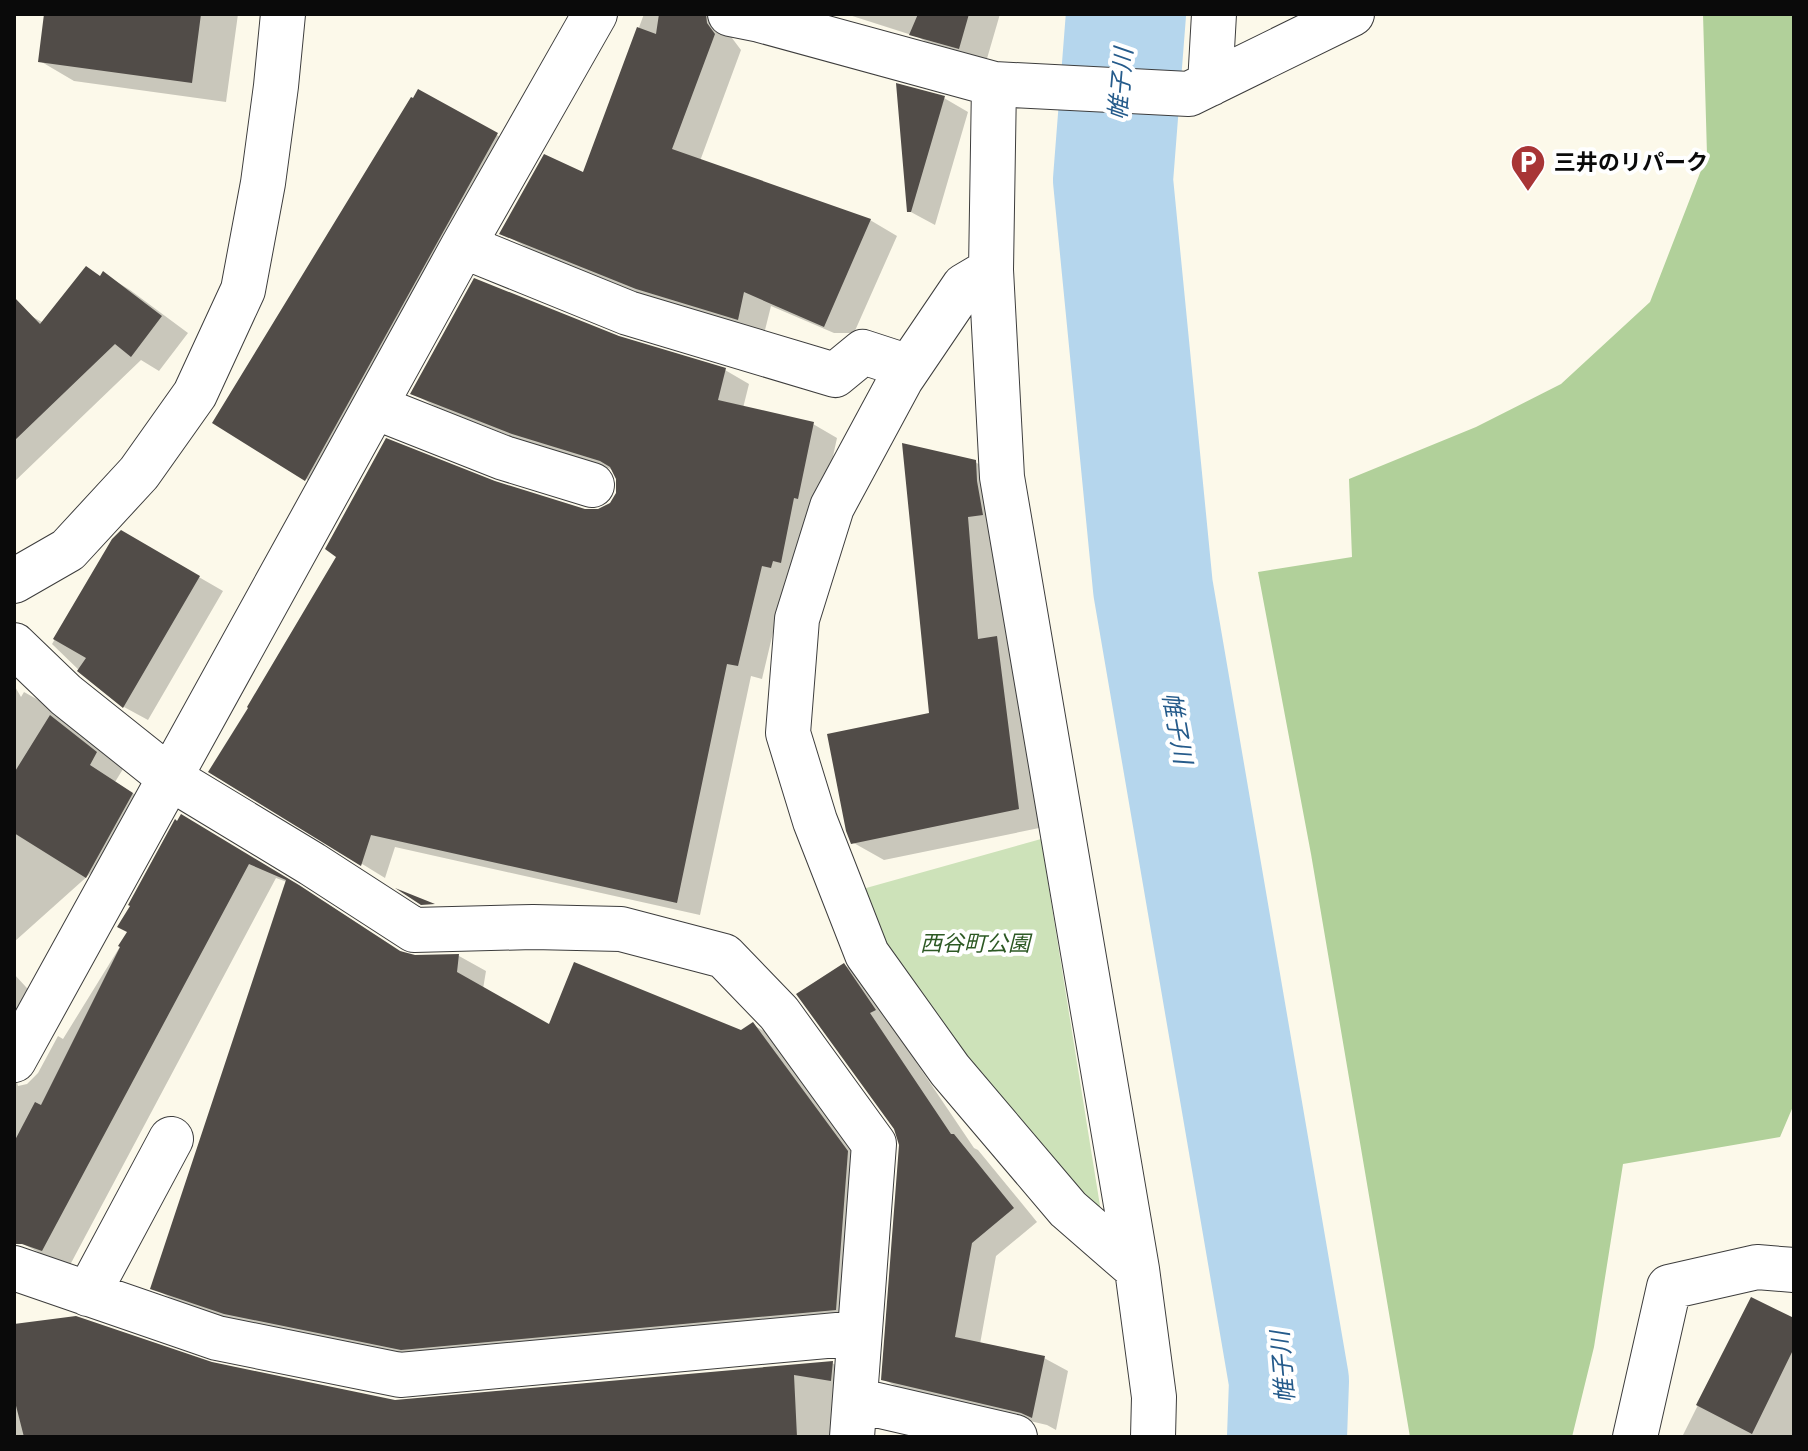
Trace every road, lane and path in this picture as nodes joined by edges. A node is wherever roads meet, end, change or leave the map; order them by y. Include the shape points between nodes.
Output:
1 (283, 14) edge
2 (595, 14) edge
3 (730, 14) edge
4 (1214, 14) edge
5 (1352, 14) edge
6 (1015, 86) junction
7 (1200, 89) junction
8 (463, 246) junction
9 (991, 270) junction
10 (909, 367) junction
11 (375, 407) junction
12 (592, 485) dead end
13 (14, 581) edge
14 (14, 645) edge
15 (170, 778) junction
16 (14, 1060) edge
17 (171, 1139) dead end
18 (14, 1268) edge
19 (1137, 1269) junction
20 (1794, 1270) edge
21 (88, 1294) junction
22 (859, 1333) junction
23 (853, 1419) edge
24 (1015, 1437) edge
25 (1153, 1437) edge
26 (1635, 1437) edge

1 - 13 street via 263,183 243,290 195,394 139,473 68,550
2 - 8 street
3 - 6 street
4 - 7 street
5 - 7 street
6 - 7 street
6 - 9 street
8 - 10 street via 628,313 835,375 863,352
8 - 11 street
9 - 10 street via 964,286
9 - 19 street via 1002,477
10 - 19 street via 832,507 797,619 788,733 815,821 867,954 950,1070 1068,1209
11 - 12 street via 504,458
11 - 15 street
14 - 15 street via 66,695
15 - 16 street
15 - 22 street via 414,930 621,929 724,956 779,1013 874,1144
17 - 21 street
18 - 21 street
19 - 25 street via 1154,1397
20 - 26 street via 1757,1267 1669,1287
21 - 22 street via 217,1338 400,1375
22 - 23 street
23 - 24 street

